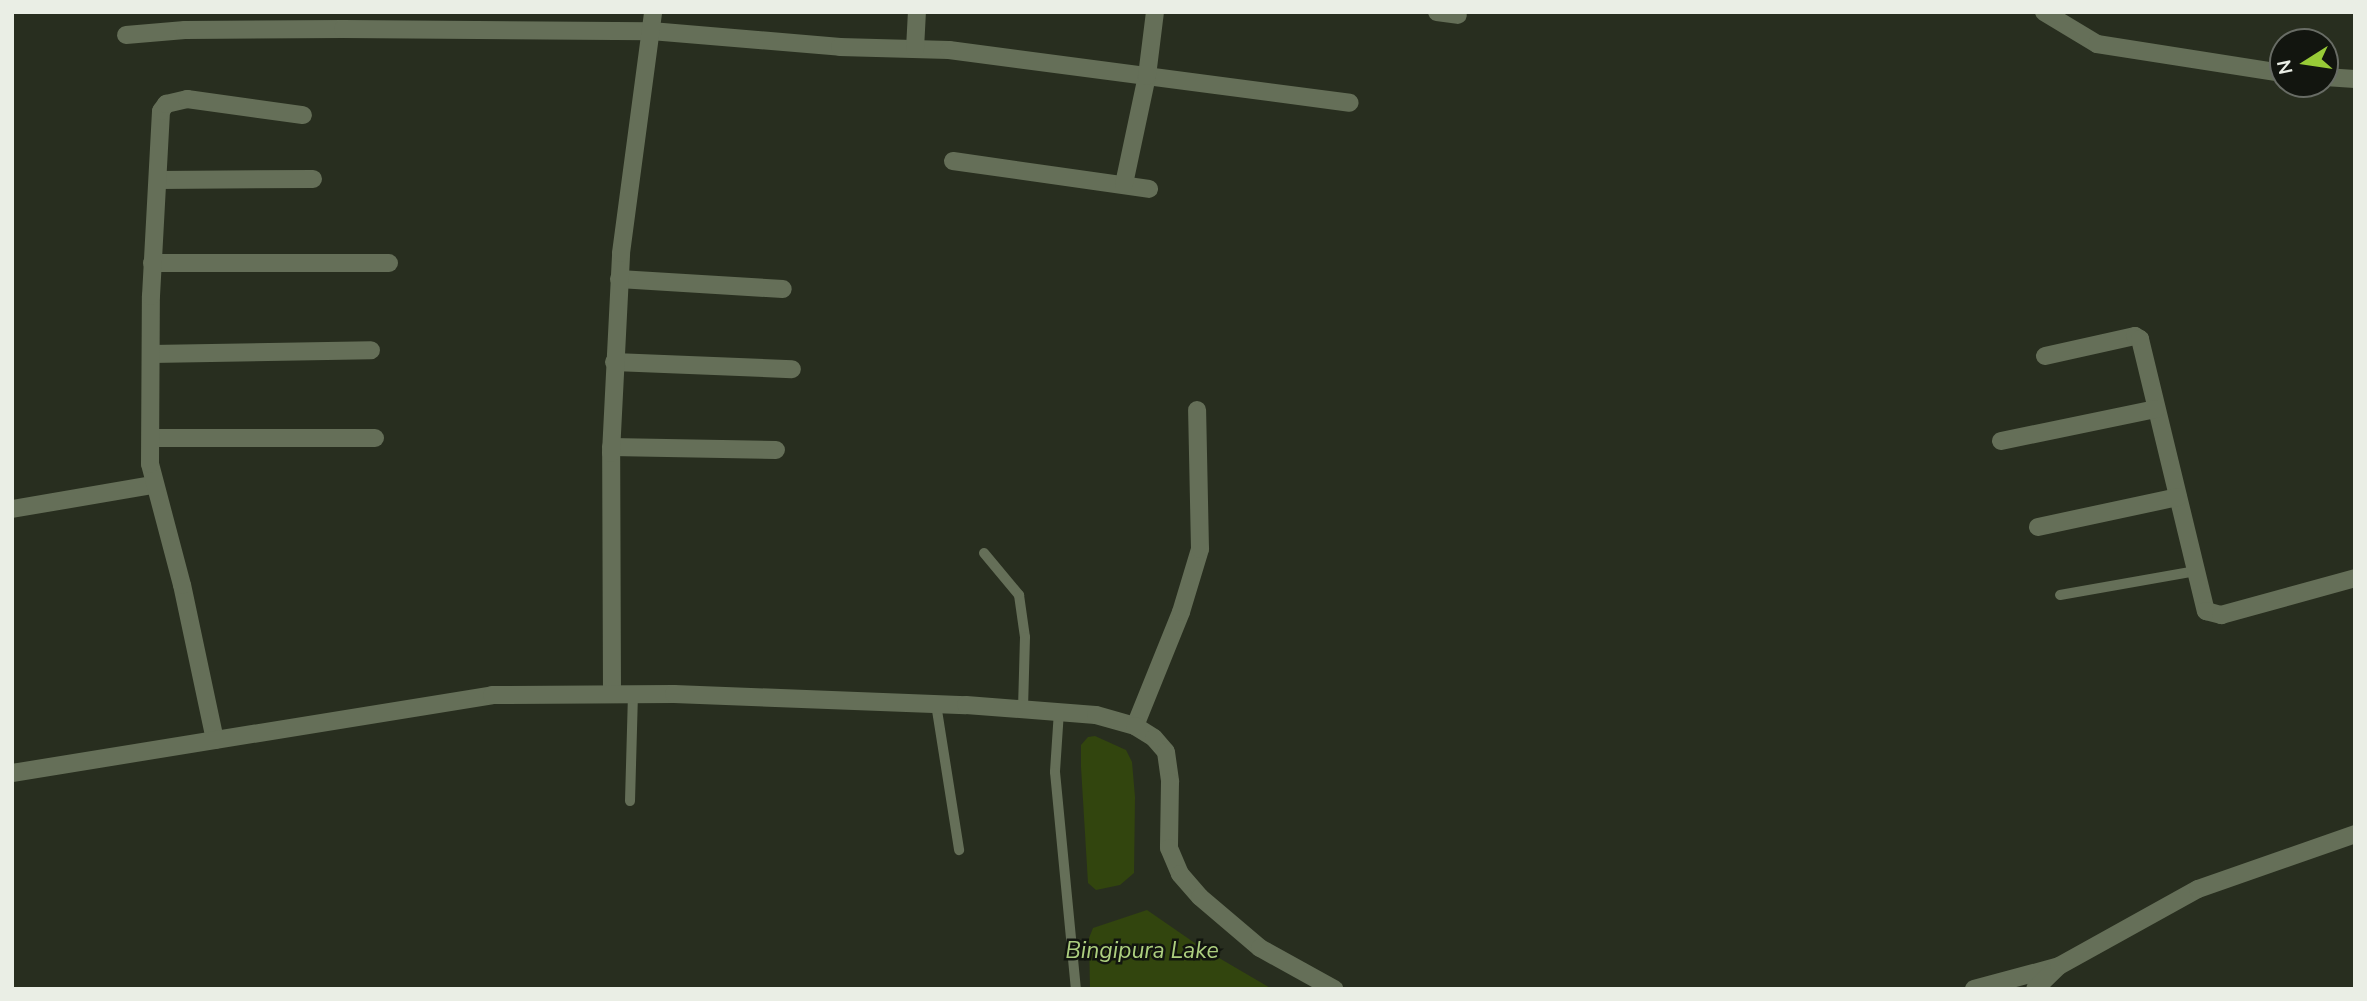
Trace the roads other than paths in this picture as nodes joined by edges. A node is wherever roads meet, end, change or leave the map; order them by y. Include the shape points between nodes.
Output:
1 (653, 12) edge
2 (917, 12) edge
3 (1155, 12) edge
4 (1437, 12) edge
5 (2043, 12) edge
6 (1458, 15) dead end
7 (651, 32) junction
8 (126, 36) dead end
9 (915, 49) junction
10 (2269, 71) edge
11 (1147, 76) junction
12 (1350, 103) dead end
13 (303, 115) dead end
14 (953, 161) dead end
15 (313, 179) dead end
16 (158, 180) junction
17 (1124, 184) junction
18 (1149, 189) dead end
19 (152, 263) junction
20 (390, 263) dead end
21 (619, 279) junction
22 (783, 289) dead end
23 (371, 350) dead end
24 (151, 354) junction
25 (2045, 356) dead end
26 (614, 362) junction
27 (792, 369) dead end
28 (2156, 409) junction
29 (1197, 410) dead end
30 (151, 438) junction
31 (375, 438) dead end
32 (2001, 441) dead end
33 (611, 447) junction
34 (776, 450) dead end
35 (153, 485) junction
36 (2178, 497) junction
37 (12, 509) edge
38 (2038, 527) dead end
39 (984, 553) dead end
40 (2196, 571) junction
41 (2355, 578) edge
42 (2060, 595) dead end
43 (612, 693) junction
44 (633, 693) junction
45 (936, 704) junction
46 (1023, 708) junction
47 (1059, 710) junction
48 (1135, 726) junction
49 (215, 740) junction
50 (12, 773) edge
51 (630, 801) dead end
52 (2355, 834) edge
53 (959, 850) dead end
54 (2059, 966) junction
55 (1076, 989) edge
56 (1334, 989) edge
57 (1974, 989) edge
58 (2035, 989) edge

1 - 7 street
2 - 9 street
3 - 11 street
4 - 6 street
5 - 10 street via 2097,44
7 - 8 street via 185,30
7 - 9 street
7 - 21 street
9 - 11 street
11 - 12 street
11 - 17 street
13 - 16 street via 187,99 166,104 160,125
14 - 17 street
15 - 16 street
16 - 19 street
17 - 18 street
19 - 20 street
19 - 24 street
21 - 22 street
21 - 26 street
23 - 24 street
24 - 30 street
25 - 28 street via 2135,336 2142,342
26 - 27 street
26 - 33 street
28 - 32 street
28 - 36 street
29 - 48 street via 1200,549 1181,612
30 - 31 street
30 - 35 street
33 - 34 street
33 - 43 street
35 - 37 street
35 - 49 street via 182,585
36 - 38 street
36 - 40 street
39 - 46 lane via 1019,595 1025,637
40 - 41 street via 2206,611 2221,615
40 - 42 lane
43 - 44 street
43 - 49 street via 492,695
44 - 45 street
44 - 51 lane
45 - 46 street
45 - 53 lane
46 - 47 street
47 - 48 street
47 - 55 lane via 1055,772
48 - 56 street via 1166,752 1170,782 1167,835 1180,874 1246,938
49 - 50 street
52 - 54 street via 2198,889
54 - 57 street
54 - 58 street

